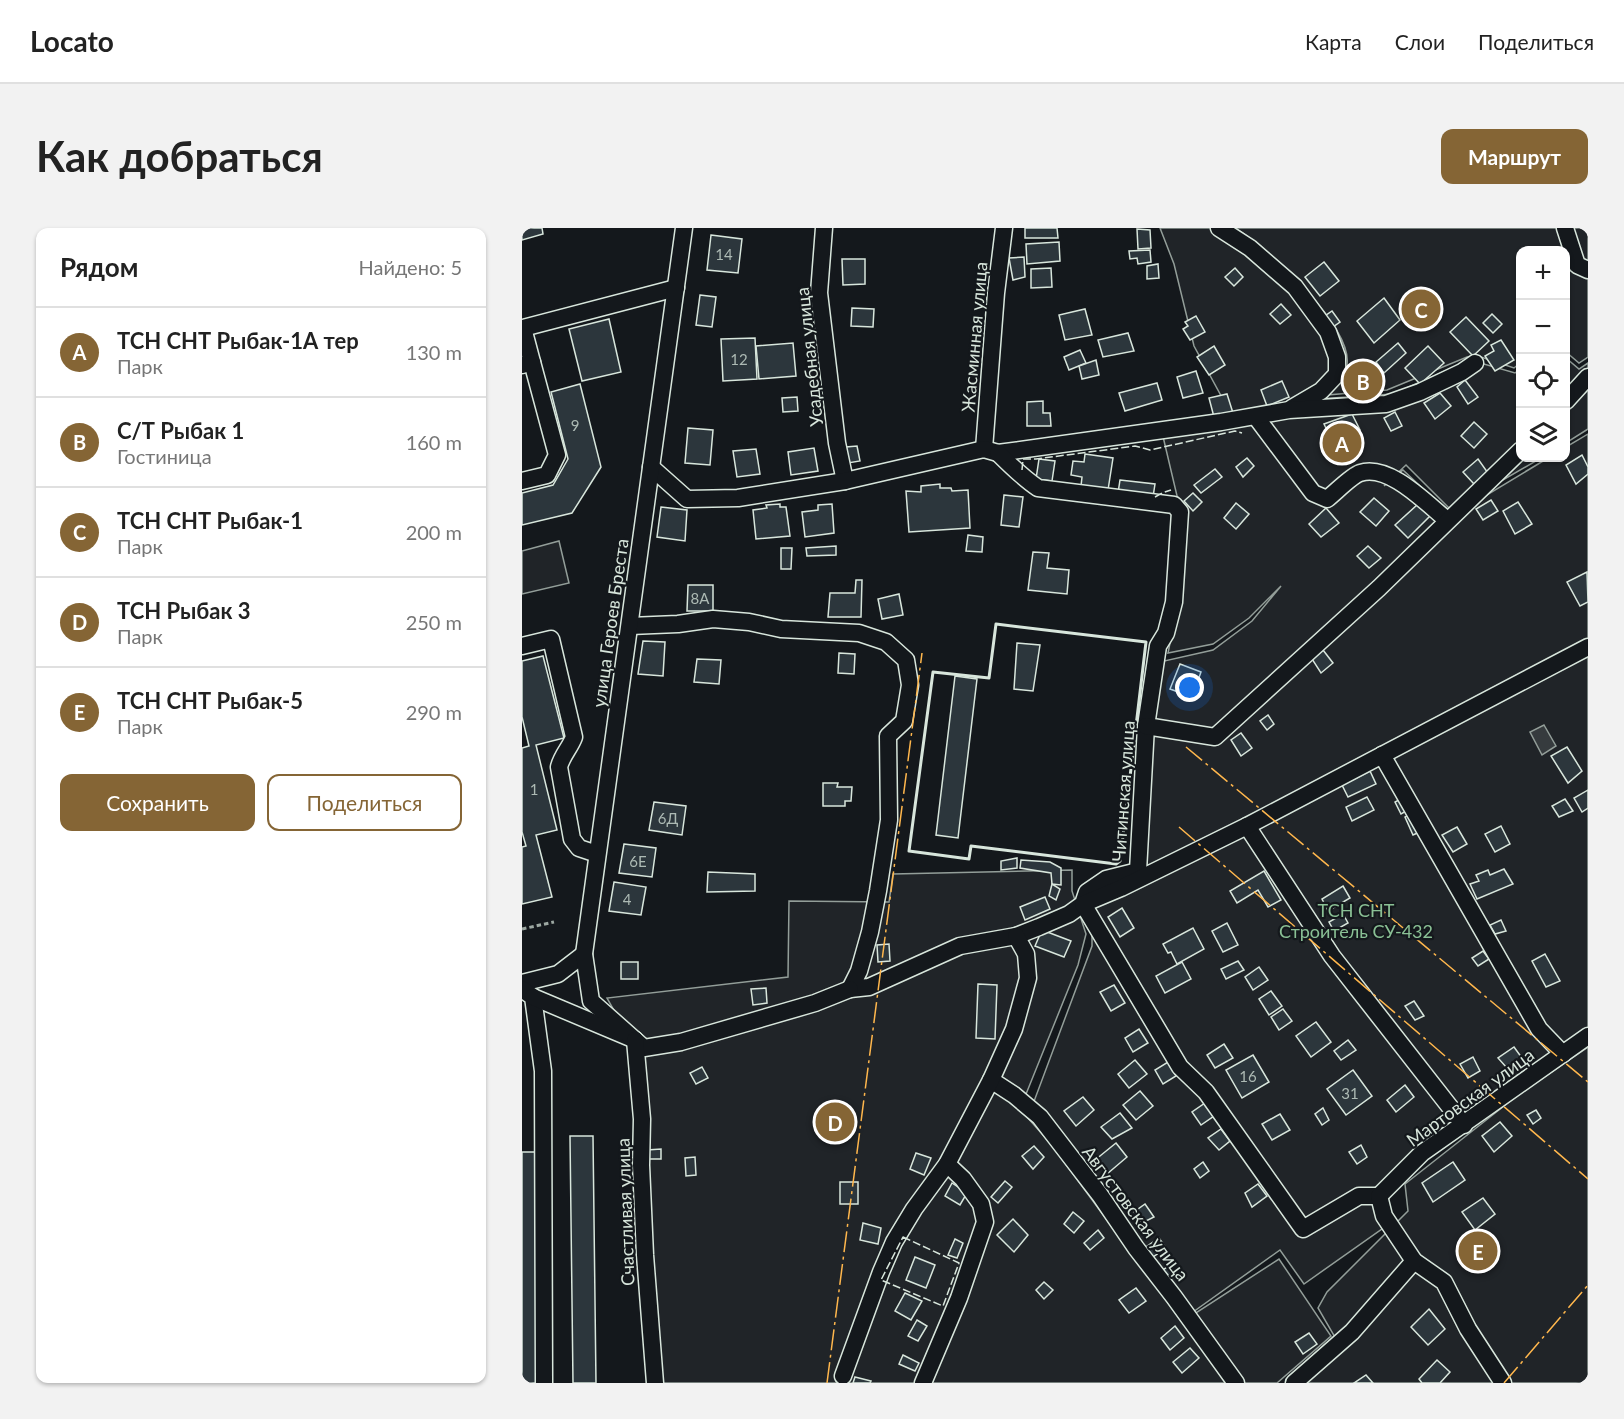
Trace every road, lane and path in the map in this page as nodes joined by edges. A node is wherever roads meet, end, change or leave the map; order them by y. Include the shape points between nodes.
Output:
1 (684, 228) edge
2 (824, 228) edge
3 (1004, 228) edge
4 (1219, 228) edge
5 (1565, 228) edge
6 (1588, 270) edge
7 (676, 288) junction
8 (1475, 363) dead end
9 (527, 364) edge
10 (1588, 377) edge
11 (1570, 397) edge
12 (1289, 410) junction
13 (1256, 417) junction
14 (991, 451) junction
15 (1516, 455) edge
16 (651, 467) junction
17 (522, 481) edge
18 (845, 481) junction
19 (1447, 520) junction
20 (630, 626) junction
21 (522, 646) edge
22 (1588, 647) edge
23 (1146, 726) junction
24 (1382, 755) junction
25 (1247, 826) junction
26 (597, 854) junction
27 (1083, 904) junction
28 (554, 922) dead end
29 (522, 929) edge
30 (1016, 936) junction
31 (584, 954) junction
32 (522, 982) edge
33 (850, 989) junction
34 (528, 993) edge
35 (1588, 1036) edge
36 (635, 1040) junction
37 (1563, 1054) junction
38 (991, 1080) junction
39 (1464, 1125) junction
40 (947, 1164) junction
41 (1379, 1196) junction
42 (1414, 1261) junction
43 (843, 1376) dead end
44 (543, 1383) edge
45 (655, 1383) edge
46 (923, 1383) edge
47 (1236, 1383) edge
48 (1294, 1383) edge
49 (1503, 1383) edge

1 - 7 street, улица Героев Бреста
2 - 18 street, Усадебная улица via 819,293
3 - 14 street, Жасминная улица via 996,293
4 - 12 street via 1250,248 1295,287 1328,332 1337,357 1337,374 1321,391
5 - 6 street via 1577,265
7 - 9 street via 523,328
7 - 16 street, улица Героев Бреста
8 - 12 street via 1420,392 1386,404
9 - 17 street via 557,455 547,475
10 - 11 street
12 - 13 street
13 - 14 street
13 - 19 street via 1313,493 1327,499 1360,473 1378,473 1396,479
14 - 18 street
14 - 23 street, Читинская улица via 1038,488 1174,505 1180,512 1174,602 1166,633 1158,646
15 - 19 street
16 - 18 street via 687,499 738,498
16 - 20 street, улица Героев Бреста
19 - 23 street via 1215,737
20 - 26 street, улица Героев Бреста
20 - 33 street via 713,619 859,633 886,642 906,660 910,685 904,722 888,736 889,820 878,891 859,971
21 - 26 street via 551,639 574,737 559,767 572,839 579,849
22 - 24 street
23 - 27 street, Читинская улица via 1138,871 1106,879 1087,892
24 - 25 street
24 - 37 street via 1539,1029
25 - 27 street
25 - 39 street via 1332,956
26 - 31 street, улица Героев Бреста
27 - 30 street, Читинская улица via 1070,914
27 - 41 street via 1180,1068 1206,1092 1303,1229 1359,1196
28 - 29 path
30 - 33 street, Читинская улица via 960,946 869,987
30 - 38 street via 1026,954 1028,978 1014,1029
31 - 32 street via 558,974
31 - 36 street via 591,1001
33 - 36 street, Читинская улица via 681,1042 644,1048
34 - 36 street
34 - 44 street via 543,1071
35 - 37 street, Мартовская улица
36 - 45 street, Счастливая улица
37 - 39 street, Мартовская улица
38 - 40 street
38 - 47 street, Августовская улица via 1040,1117
39 - 41 street, Мартовская улица via 1422,1153
40 - 43 street via 894,1242
40 - 46 street via 981,1204 985,1222 959,1298
41 - 42 street via 1384,1216
42 - 48 street via 1352,1332
42 - 49 street via 1444,1282

